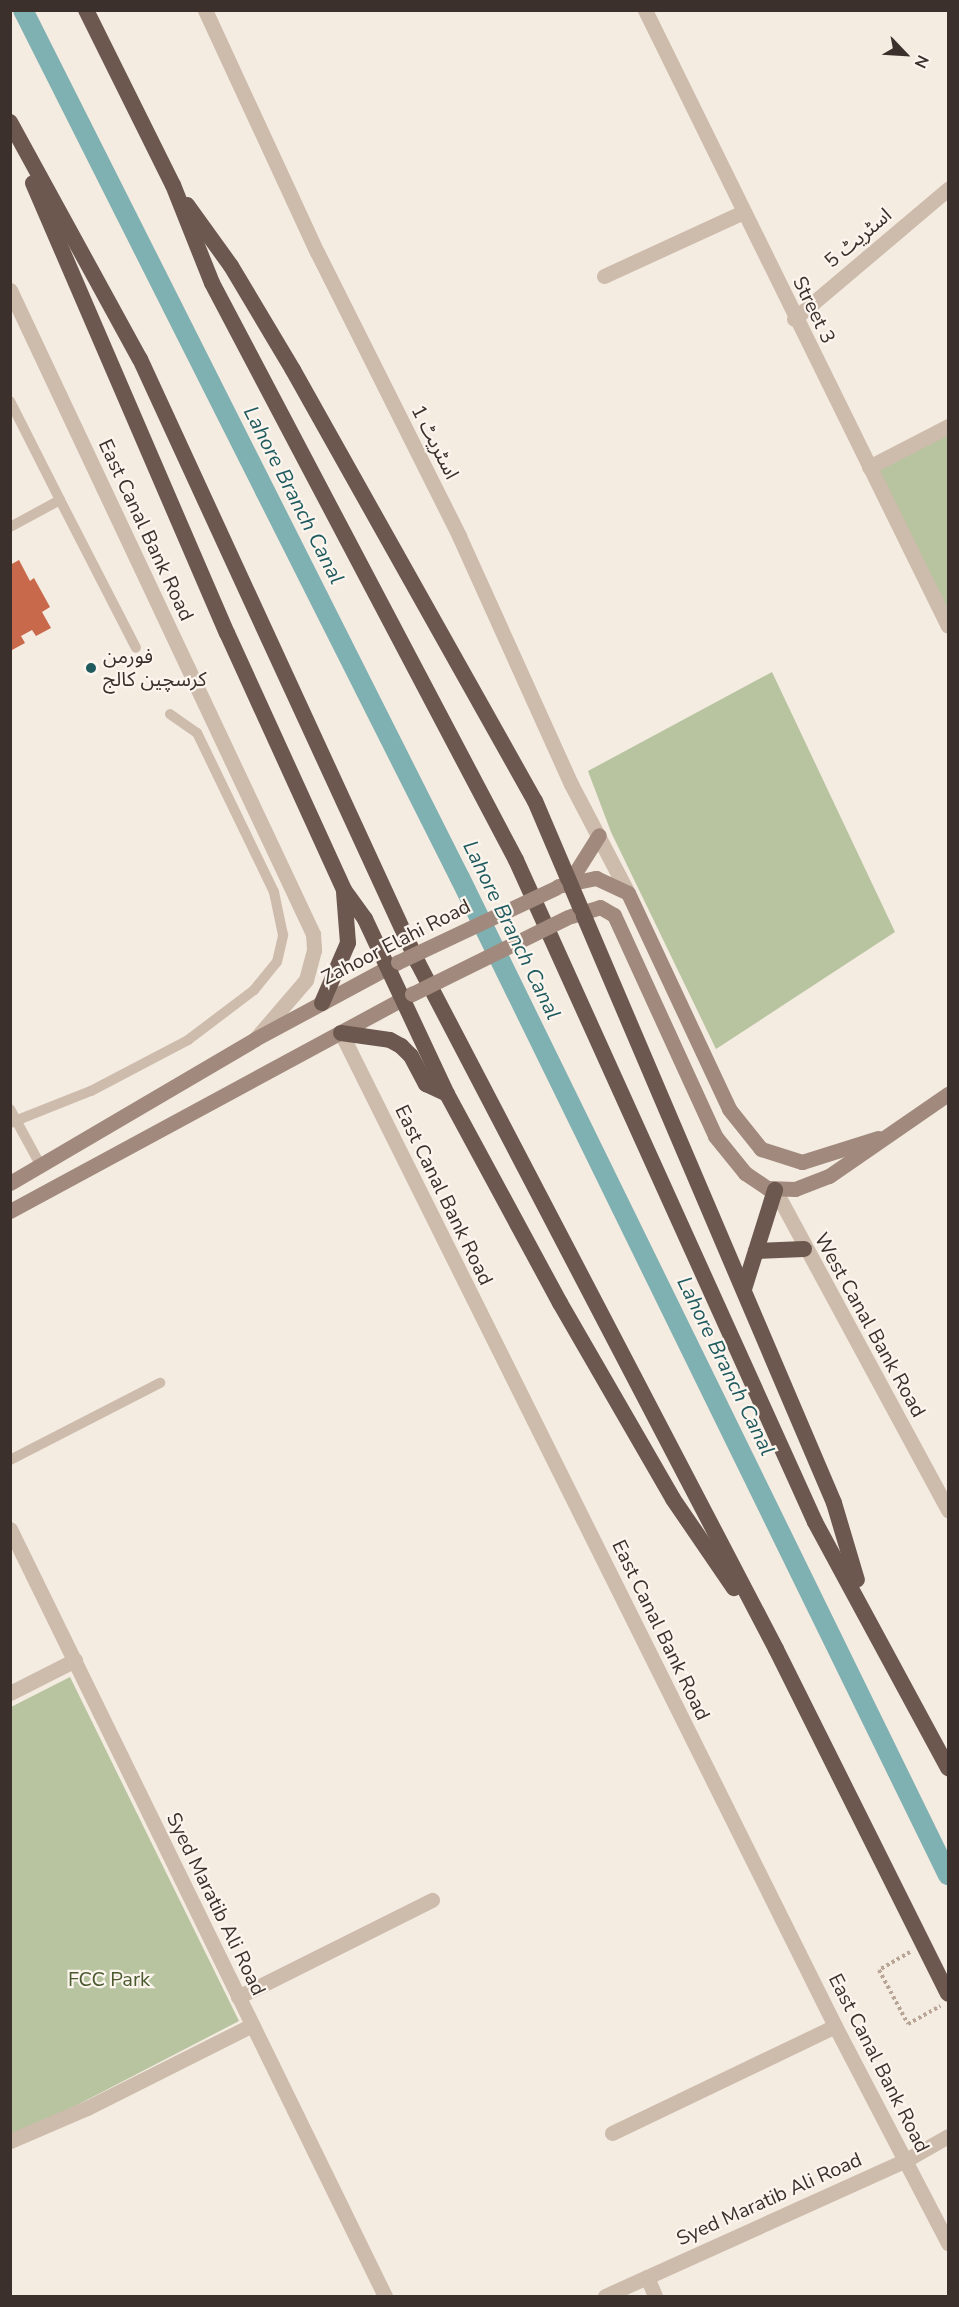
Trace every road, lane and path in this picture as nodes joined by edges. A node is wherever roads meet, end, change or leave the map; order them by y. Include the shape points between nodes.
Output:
1 (86, 10) edge
2 (205, 10) edge
3 (645, 10) edge
4 (10, 122) edge
5 (10, 130) edge
6 (172, 185) junction
7 (948, 189) edge
8 (743, 212) junction
9 (604, 276) dead end
10 (10, 290) edge
11 (794, 319) junction
12 (10, 401) edge
13 (948, 426) edge
14 (869, 467) junction
15 (60, 500) junction
16 (10, 527) edge
17 (948, 626) edge
18 (136, 648) dead end
19 (170, 714) dead end
20 (599, 835) junction
21 (562, 884) junction
22 (344, 890) junction
23 (627, 893) junction
24 (574, 915) junction
25 (393, 965) junction
26 (407, 997) junction
27 (322, 1003) junction
28 (341, 1033) junction
29 (255, 1039) junction
30 (447, 1094) junction
31 (948, 1094) edge
32 (10, 1109) edge
33 (14, 1122) edge
34 (887, 1135) junction
35 (41, 1166) junction
36 (10, 1183) edge
37 (775, 1190) junction
38 (10, 1211) edge
39 (804, 1249) junction
40 (756, 1251) junction
41 (744, 1289) junction
42 (160, 1383) dead end
43 (10, 1461) edge
44 (948, 1510) edge
45 (10, 1529) edge
46 (865, 1608) junction
47 (776, 1649) junction
48 (75, 1660) junction
49 (10, 1692) edge
50 (948, 1768) edge
51 (432, 1900) dead end
52 (924, 1945) junction
53 (948, 1994) edge
54 (238, 1996) junction
55 (948, 2002) edge
56 (252, 2025) junction
57 (835, 2026) junction
58 (612, 2133) dead end
59 (948, 2136) edge
60 (10, 2141) edge
61 (906, 2160) junction
62 (948, 2243) edge
63 (647, 2277) junction
64 (385, 2296) edge
65 (605, 2296) edge
66 (655, 2296) edge

1 - 6 highway
2 - 20 street, اسٹریٹ 1 via 317,252 459,536 571,784
3 - 8 street, Street 3
4 - 47 highway via 140,359 418,963
5 - 22 highway via 222,622
6 - 21 highway via 231,266 293,370 530,791
6 - 46 highway via 212,283 516,860 815,1522
7 - 11 street, اسٹریٹ 5
8 - 9 street
8 - 11 street, Street 3
10 - 29 street, East Canal Bank Road via 313,934 315,950 306,980
11 - 14 street, Street 3
12 - 15 lane
13 - 14 street
14 - 17 street, Street 3
15 - 16 lane
15 - 18 lane
19 - 33 lane via 191,726 202,742 274,892 283,934 278,962 254,990 188,1040 92,1090
20 - 21 main road
20 - 23 street, اسٹریٹ 1
21 - 23 main road, Zahoor Elahi Road via 587,877 606,880
21 - 24 highway
21 - 25 main road, Zahoor Elahi Road, bridge
22 - 25 highway
22 - 27 highway via 348,943
23 - 34 main road via 729,1109 750,1141 773,1156 802,1162
24 - 26 main road, bridge
24 - 37 main road via 600,907 614,915 715,1136 756,1182
24 - 41 highway
25 - 26 highway
25 - 27 main road, Zahoor Elahi Road
26 - 28 main road
26 - 30 highway
27 - 29 main road, Zahoor Elahi Road
28 - 30 highway via 390,1040 401,1046 426,1084
28 - 38 main road
28 - 57 street, East Canal Bank Road
29 - 35 main road, Zahoor Elahi Road
30 - 47 highway via 673,1499
31 - 34 main road
32 - 33 lane
33 - 35 lane
34 - 37 main road via 829,1176 795,1189
35 - 36 main road, Zahoor Elahi Road
37 - 39 street, West Canal Bank Road
37 - 40 highway
39 - 40 highway
39 - 44 street, West Canal Bank Road
40 - 41 highway
41 - 46 highway via 834,1503
42 - 43 lane
45 - 48 street, Syed Maratib Ali Road
46 - 50 highway
47 - 52 highway
48 - 49 street
48 - 54 street, Syed Maratib Ali Road
51 - 54 street
52 - 53 highway
52 - 55 path via 879,1970 908,2024
54 - 56 street, Syed Maratib Ali Road
56 - 60 street via 87,2108
56 - 64 street, Syed Maratib Ali Road
57 - 58 street
57 - 61 street, East Canal Bank Road
59 - 61 street, Syed Maratib Ali Road
61 - 62 street, East Canal Bank Road
61 - 63 street, Syed Maratib Ali Road
63 - 65 street, Syed Maratib Ali Road
63 - 66 street

